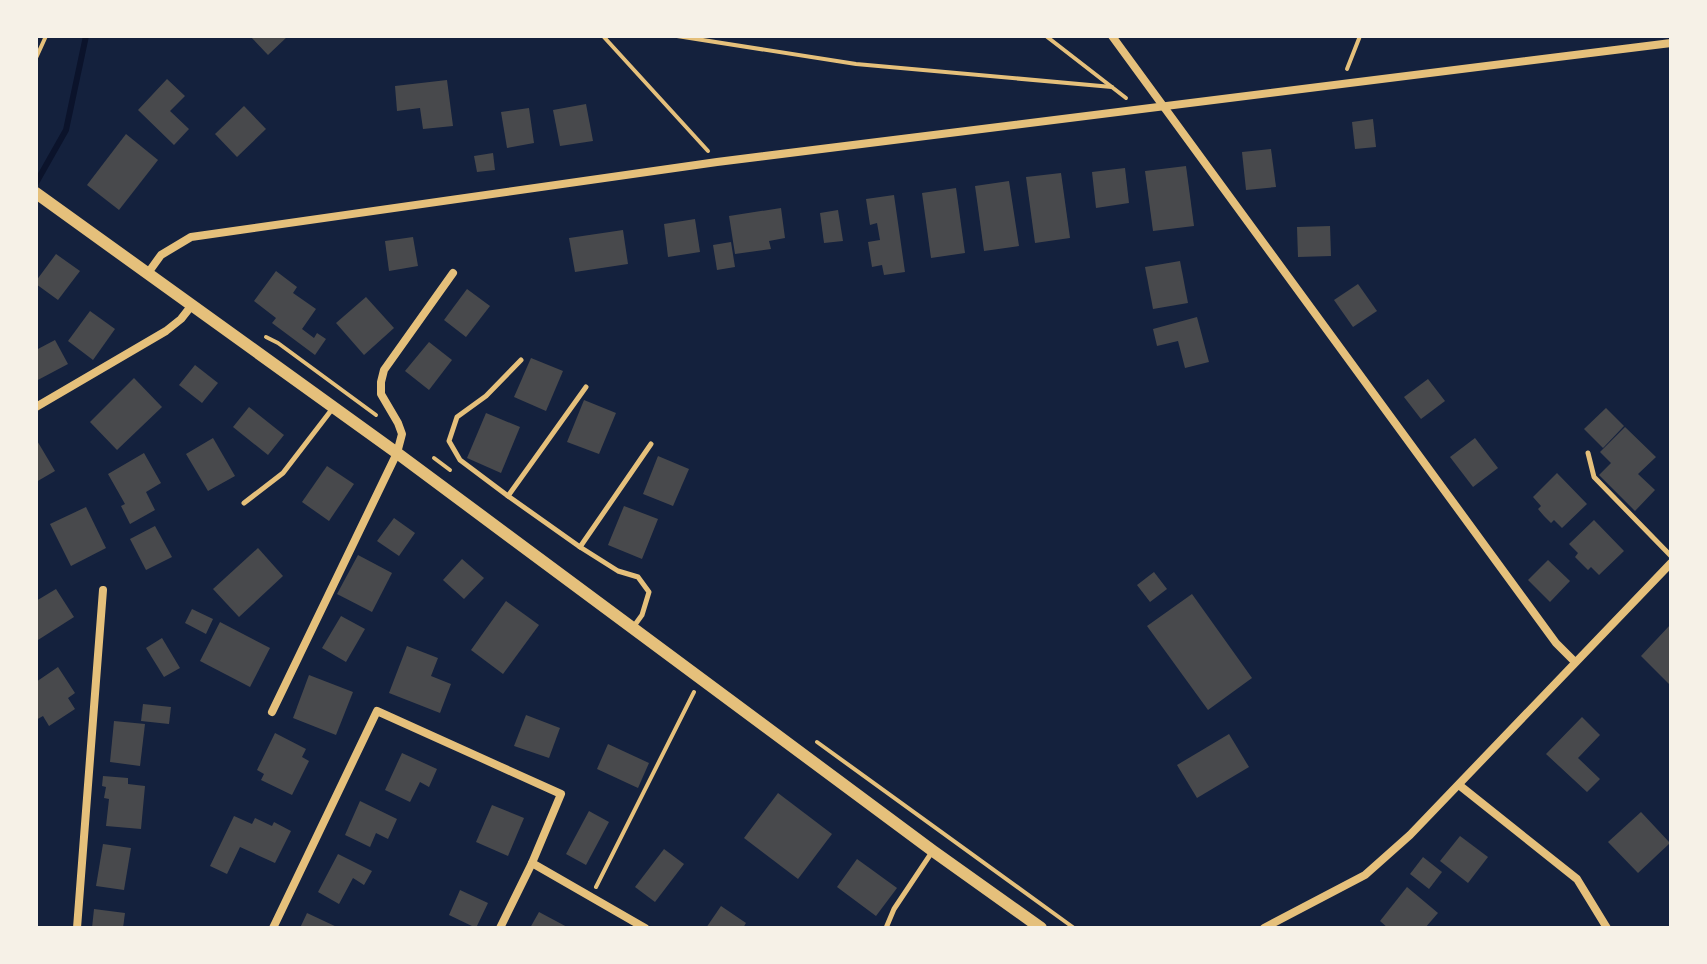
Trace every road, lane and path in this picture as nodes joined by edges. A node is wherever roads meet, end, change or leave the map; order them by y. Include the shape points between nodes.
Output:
1 (46, 36) edge
2 (603, 36) edge
3 (677, 36) edge
4 (1046, 36) edge
5 (1112, 36) edge
6 (1360, 36) edge
7 (1671, 43) edge
8 (36, 58) edge
9 (1342, 83) junction
10 (1112, 87) junction
11 (1164, 106) junction
12 (1139, 109) junction
13 (717, 162) junction
14 (36, 193) edge
15 (148, 273) junction
16 (453, 273) dead end
17 (192, 305) junction
18 (521, 360) dead end
19 (586, 387) dead end
20 (36, 407) edge
21 (334, 407) junction
22 (651, 444) dead end
23 (397, 453) junction
24 (1588, 453) dead end
25 (508, 496) junction
26 (244, 503) dead end
27 (580, 547) junction
28 (1671, 556) edge
29 (1671, 563) edge
30 (103, 590) dead end
31 (633, 628) junction
32 (1575, 662) junction
33 (701, 679) junction
34 (272, 712) dead end
35 (1459, 785) junction
36 (933, 851) junction
37 (532, 863) junction
38 (591, 897) junction
39 (77, 928) edge
40 (273, 928) edge
41 (500, 928) edge
42 (645, 928) edge
43 (886, 928) edge
44 (1041, 928) edge
45 (1264, 928) edge
46 (1607, 928) edge

1 - 8 path
2 - 13 path
3 - 10 path via 856,64
4 - 10 path
5 - 11 street
6 - 9 path
7 - 9 street
9 - 11 street
10 - 12 path
11 - 12 street
11 - 32 street
12 - 13 street
13 - 15 street via 191,237 161,255
14 - 15 street
15 - 17 street
16 - 23 street via 384,370 381,394 402,434
17 - 20 street via 166,331
17 - 21 street
18 - 25 lane via 457,417 449,441 460,460
19 - 25 lane
21 - 23 street
21 - 26 lane via 283,473
22 - 27 lane
23 - 31 street
23 - 34 street
24 - 28 lane via 1594,477
25 - 27 lane
27 - 31 lane via 638,577 649,592
29 - 32 street
30 - 39 street
31 - 33 street
32 - 35 street
33 - 36 street
33 - 38 path
35 - 45 street via 1365,875
35 - 46 street via 1577,879
36 - 43 lane
36 - 44 street
37 - 38 street
37 - 40 street via 561,794 377,711
37 - 41 street
38 - 42 street

